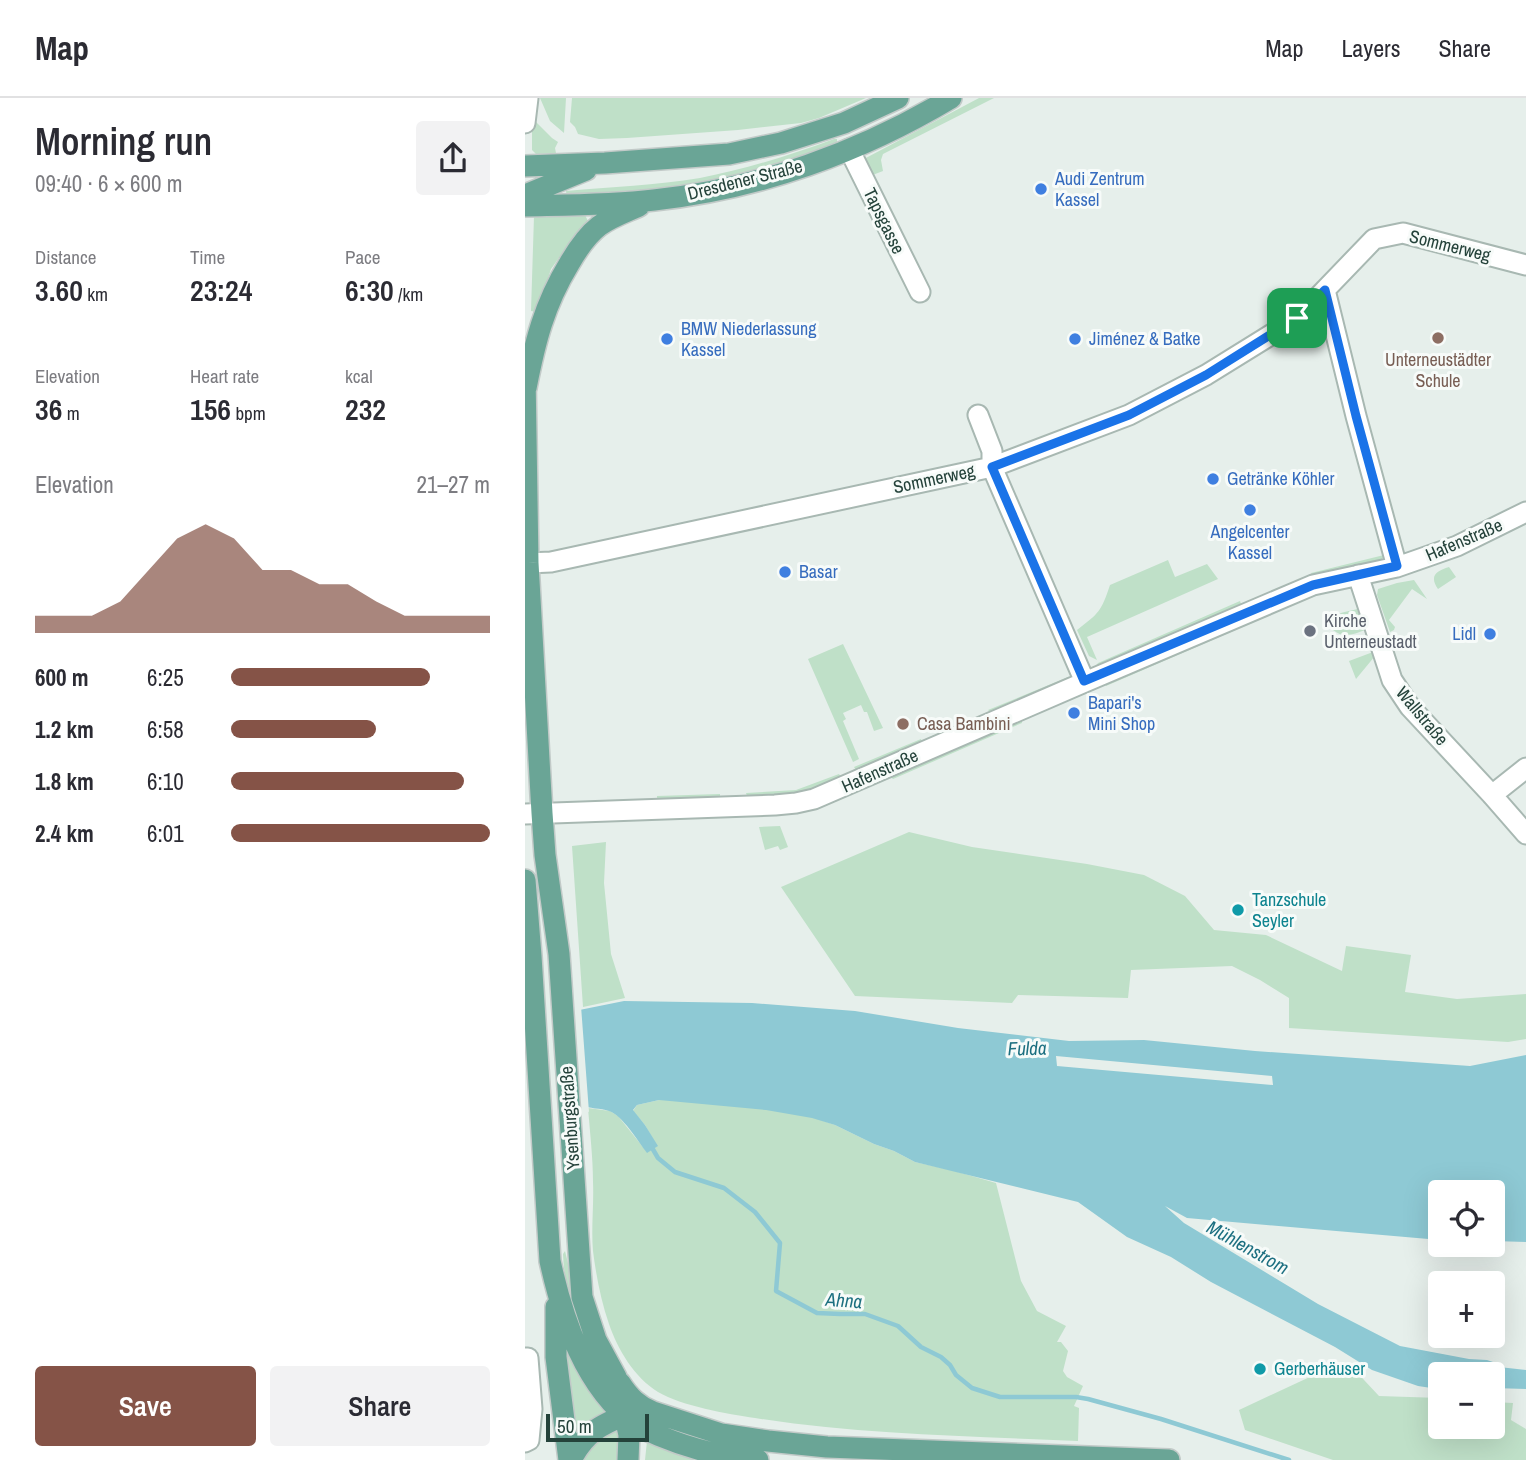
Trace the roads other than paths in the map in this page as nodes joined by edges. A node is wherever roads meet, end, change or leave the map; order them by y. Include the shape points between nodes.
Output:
1 (528, 98) edge
2 (898, 98) edge
3 (951, 98) edge
4 (525, 123) edge
5 (844, 123) junction
6 (849, 149) junction
7 (605, 163) junction
8 (525, 166) edge
9 (525, 195) edge
10 (654, 200) junction
11 (525, 206) edge
12 (1526, 265) edge
13 (1325, 290) junction
14 (920, 292) dead end
15 (526, 381) edge
16 (978, 415) dead end
17 (992, 467) junction
18 (1526, 512) edge
19 (528, 563) junction
20 (1397, 566) junction
21 (1358, 575) junction
22 (1084, 681) junction
23 (1526, 768) edge
24 (1492, 795) junction
25 (533, 813) edge
26 (1526, 834) edge
27 (525, 880) edge
28 (556, 1287) junction
29 (526, 1358) edge
30 (634, 1411) junction
31 (525, 1442) edge
32 (1064, 1458) edge
33 (570, 1460) edge
34 (628, 1460) edge
35 (748, 1460) edge
36 (1169, 1460) edge

1 - 4 street
2 - 5 main road, Dresdener Straße
3 - 6 main road, Dresdener Straße
5 - 6 main road
5 - 7 main road, Dresdener Straße via 729,154
6 - 10 main road, Dresdener Straße via 767,178
6 - 14 street, Tapsgasse
7 - 8 main road, Dresdener Straße
7 - 9 main road
10 - 11 main road, Dresdener Straße
10 - 15 main road, Ysenburgstraße via 600,225 578,249 542,318
12 - 13 street, Sommerweg via 1402,233 1374,239
13 - 17 street, Sommerweg via 1297,318 1206,375 1129,415
13 - 20 street
15 - 19 main road, Ysenburgstraße
16 - 17 street via 992,451
17 - 19 street, Sommerweg via 551,562
17 - 22 street
18 - 20 street, Hafenstraße via 1457,546
19 - 25 main road, Ysenburgstraße
20 - 21 street, Hafenstraße
21 - 22 street, Hafenstraße via 1313,585
21 - 24 street, Wallstraße via 1392,680 1410,707
22 - 25 street, Hafenstraße via 814,799 775,805
23 - 24 street
24 - 26 street, Wallstraße
25 - 30 main road, Ysenburgstraße via 545,855 559,954 582,1297 596,1339
27 - 28 main road, Ysenburgstraße via 550,1261
28 - 30 main road, Ysenburgstraße via 569,1329 593,1376 605,1394
28 - 33 main road via 556,1357
29 - 31 street via 532,1409
30 - 32 main road via 768,1441
30 - 33 main road via 592,1432
30 - 34 main road
30 - 35 main road via 641,1428 682,1445
32 - 36 main road

